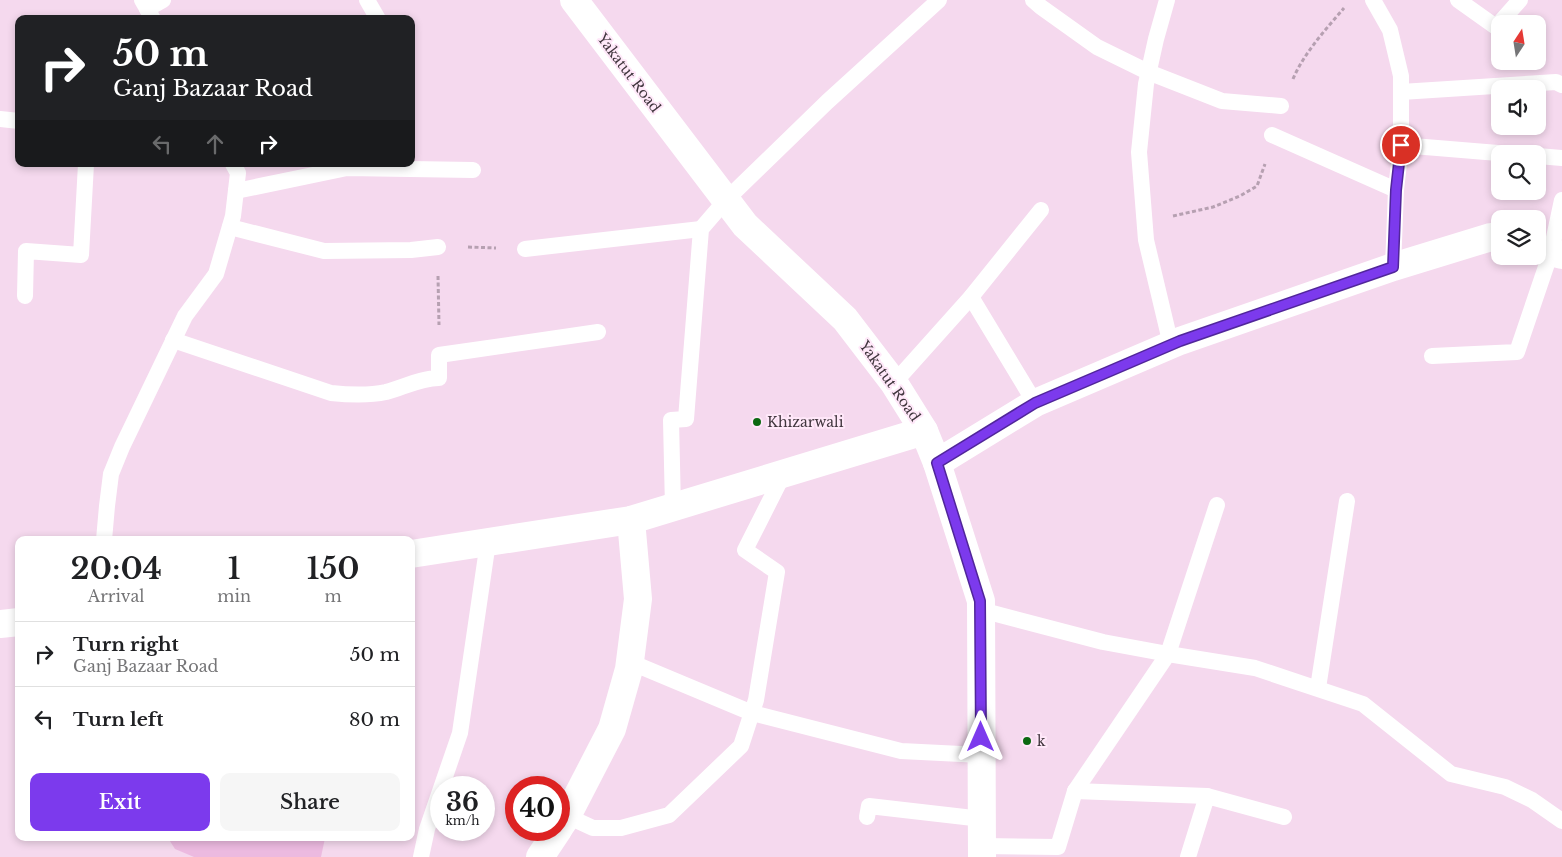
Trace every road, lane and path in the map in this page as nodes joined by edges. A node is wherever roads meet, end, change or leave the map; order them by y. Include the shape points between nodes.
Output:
1 (163, 0) edge
2 (367, 0) edge
3 (939, 0) edge
4 (1033, 0) edge
5 (1167, 0) edge
6 (1373, 0) edge
7 (1458, 0) edge
8 (1520, 0) edge
9 (579, 3) edge
10 (147, 9) edge
11 (376, 15) edge
12 (1148, 72) junction
13 (1560, 79) edge
14 (1401, 92) junction
15 (1282, 106) dead end
16 (0, 119) edge
17 (15, 121) edge
18 (1272, 136) dead end
19 (1401, 145) junction
20 (1491, 152) edge
21 (1546, 157) edge
22 (1562, 158) edge
23 (86, 167) edge
24 (234, 167) edge
25 (473, 170) dead end
26 (1396, 190) junction
27 (236, 191) junction
28 (726, 200) junction
29 (1562, 200) edge
30 (1041, 210) dead end
31 (230, 226) junction
32 (701, 230) junction
33 (1491, 237) edge
34 (438, 247) junction
35 (525, 249) joint
36 (1550, 252) edge
37 (1393, 267) junction
38 (25, 296) dead end
39 (971, 297) junction
40 (598, 332) dead end
41 (173, 340) junction
42 (1171, 345) junction
43 (439, 355) junction
44 (1432, 356) dead end
45 (894, 384) junction
46 (1035, 403) junction
47 (924, 431) junction
48 (937, 463) junction
49 (784, 473) junction
50 (1347, 501) dead end
51 (1217, 505) dead end
52 (673, 508) junction
53 (631, 520) junction
54 (104, 536) edge
55 (488, 542) junction
56 (415, 553) edge
57 (981, 610) junction
58 (15, 622) edge
59 (0, 624) edge
60 (1168, 654) junction
61 (630, 662) junction
62 (1318, 688) junction
63 (752, 713) junction
64 (981, 755) junction
65 (1075, 791) junction
66 (1207, 796) junction
67 (570, 808) edge
68 (867, 817) dead end
69 (1284, 817) dead end
70 (1562, 821) edge
71 (570, 826) edge
72 (550, 841) edge
73 (982, 841) edge
74 (421, 857) edge
75 (540, 857) edge
76 (1188, 857) edge

1 - 10 lane
2 - 11 lane
3 - 28 lane
4 - 12 lane via 1097,47
5 - 12 lane
6 - 14 lane via 1390,30 1401,76
7 - 8 lane via 1496,27
9 - 28 street, Yakatut Road
12 - 15 lane via 1222,101
12 - 42 lane via 1140,144 1143,214 1146,240
13 - 14 lane
14 - 19 lane
16 - 17 lane
18 - 26 lane
19 - 20 lane
19 - 26 lane
21 - 22 lane
23 - 38 lane via 81,255 26,251
24 - 27 lane via 238,174
25 - 27 lane via 347,168
26 - 37 lane
27 - 31 lane
28 - 32 lane
28 - 45 street, Yakatut Road via 745,225 845,319
29 - 36 lane
30 - 39 lane
31 - 34 lane via 324,251
31 - 41 lane via 216,274 185,316
32 - 35 lane
32 - 52 lane via 686,419 671,420
33 - 37 street
34 - 35 path
34 - 43 path
36 - 44 lane via 1517,352
37 - 42 street
39 - 45 lane
39 - 46 lane
40 - 43 lane
41 - 43 lane via 331,393 356,396 439,378
41 - 54 lane via 112,474
42 - 46 street
45 - 47 street, Yakatut Road
46 - 48 street
47 - 48 street, Yakatut Road
47 - 49 street
48 - 57 street, Yakatut Road
49 - 52 street
49 - 63 lane via 744,550 777,572
50 - 62 lane
51 - 60 lane
52 - 53 street
53 - 55 street
53 - 61 street via 638,598
55 - 56 street
55 - 74 lane via 460,733 427,829
57 - 60 lane via 1103,642
57 - 64 street, Yakatut Road
58 - 59 street
60 - 62 lane via 1255,668
60 - 65 lane
61 - 63 lane
61 - 67 street via 612,729
62 - 70 lane via 1363,704 1451,774 1505,787 1532,800
63 - 64 lane via 901,751
63 - 71 lane via 741,746 668,815 621,828
64 - 73 street, Yakatut Road
65 - 66 lane
65 - 73 lane via 1058,847
66 - 69 lane
66 - 76 lane
68 - 73 lane via 869,806
72 - 75 street

